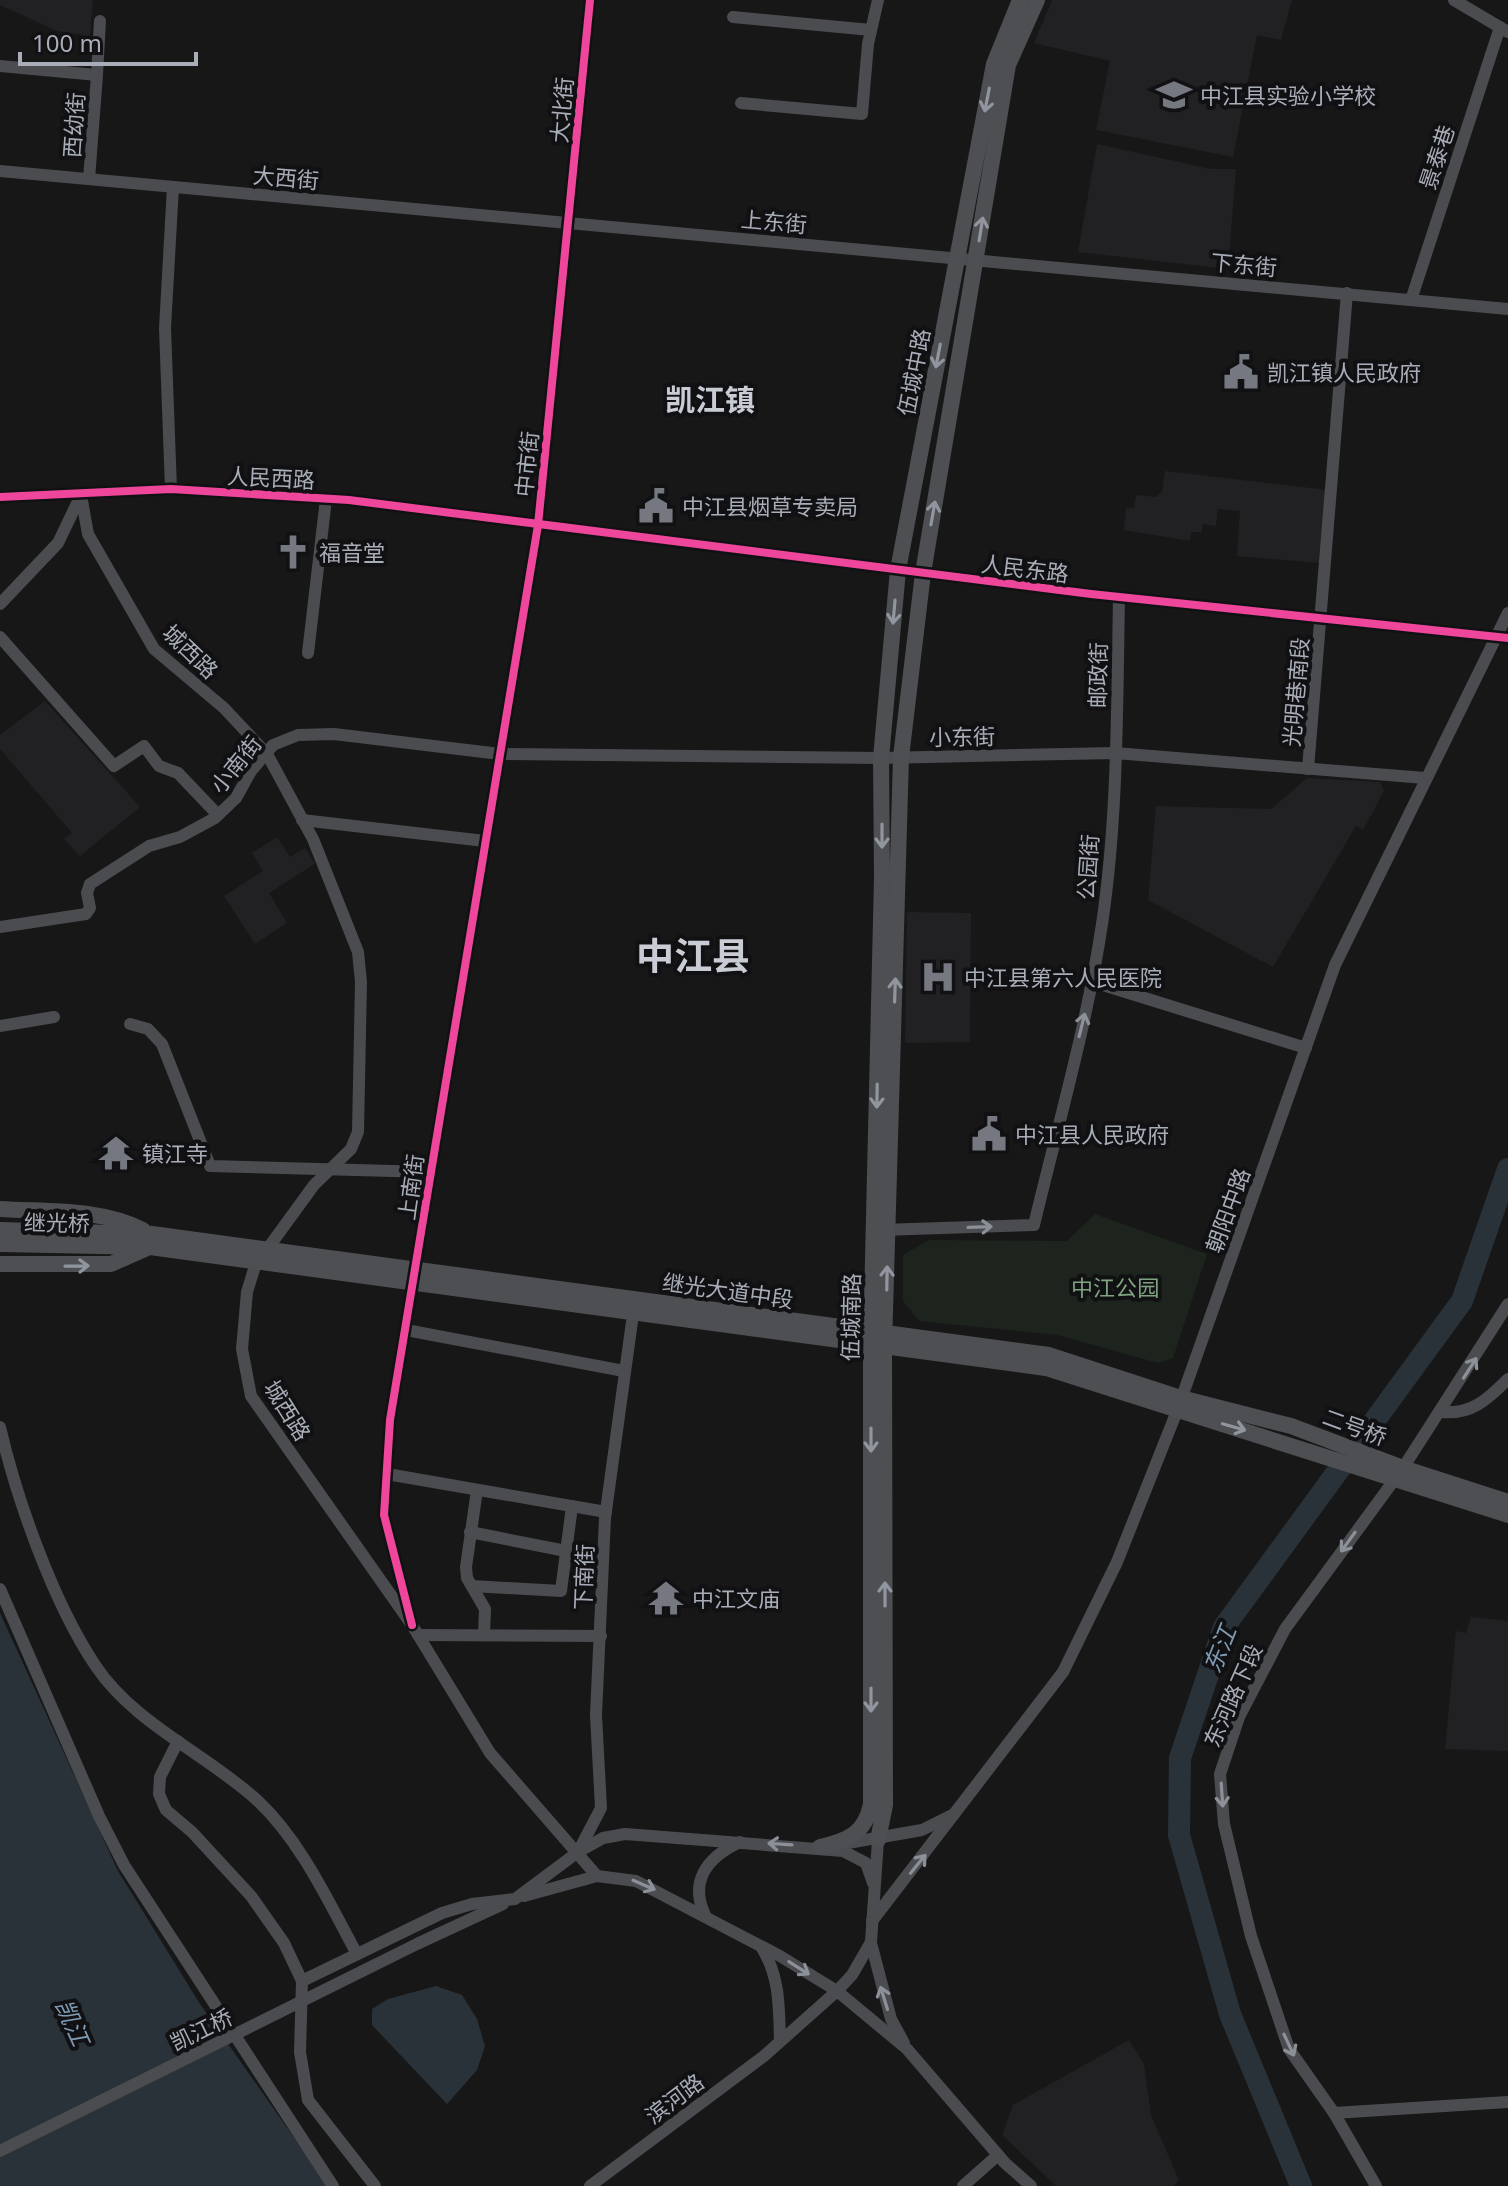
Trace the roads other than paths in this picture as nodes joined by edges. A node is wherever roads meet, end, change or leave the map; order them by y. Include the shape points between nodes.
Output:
1 (590, 0) edge
2 (878, 0) edge
3 (1020, 0) edge
4 (1037, 0) edge
5 (1454, 0) edge
6 (1474, 5) edge
7 (733, 17) dead end
8 (100, 21) dead end
9 (1504, 29) edge
10 (871, 30) junction
11 (0, 66) edge
12 (97, 75) junction
13 (741, 103) dead end
14 (0, 171) edge
15 (89, 179) junction
16 (173, 187) junction
17 (569, 223) junction
18 (957, 257) junction
19 (976, 259) junction
20 (1347, 293) junction
21 (1411, 300) junction
22 (1508, 309) edge
23 (171, 489) junction
24 (81, 495) junction
25 (0, 497) edge
26 (326, 499) junction
27 (538, 525) junction
28 (898, 570) junction
29 (923, 573) junction
30 (1119, 597) junction
31 (0, 604) edge
32 (1508, 613) edge
33 (1321, 618) junction
34 (0, 637) edge
35 (1501, 637) edge
36 (308, 653) dead end
37 (1115, 753) junction
38 (267, 754) junction
39 (500, 754) junction
40 (901, 757) junction
41 (881, 758) junction
42 (1308, 769) junction
43 (1425, 778) junction
44 (218, 815) junction
45 (302, 820) junction
46 (485, 841) junction
47 (0, 927) edge
48 (1093, 982) junction
49 (54, 1017) dead end
50 (130, 1024) dead end
51 (0, 1026) edge
52 (1306, 1048) junction
53 (332, 1168) junction
54 (430, 1172) junction
55 (0, 1209) edge
56 (0, 1230) edge
57 (881, 1230) junction
58 (114, 1238) junction
59 (151, 1241) junction
60 (0, 1244) edge
61 (264, 1255) junction
62 (0, 1264) edge
63 (415, 1278) junction
64 (1508, 1304) edge
65 (634, 1307) junction
66 (406, 1330) junction
67 (878, 1339) junction
68 (624, 1371) junction
69 (1508, 1379) edge
70 (1179, 1405) junction
71 (1441, 1412) junction
72 (0, 1427) edge
73 (1288, 1434) joint
74 (387, 1474) junction
75 (1399, 1474) junction
76 (477, 1490) junction
77 (1508, 1502) edge
78 (572, 1506) junction
79 (606, 1512) junction
80 (1508, 1515) edge
81 (470, 1532) junction
82 (566, 1551) junction
83 (472, 1586) junction
84 (0, 1589) edge
85 (415, 1630) junction
86 (484, 1635) junction
87 (601, 1636) junction
88 (178, 1741) junction
89 (963, 1807) junction
90 (878, 1840) junction
91 (740, 1841) junction
92 (820, 1847) junction
93 (578, 1852) junction
94 (597, 1876) junction
95 (873, 1883) junction
96 (515, 1899) junction
97 (706, 1917) junction
98 (872, 1921) junction
99 (871, 1942) junction
100 (761, 1946) junction
101 (357, 1954) junction
102 (302, 1981) junction
103 (837, 1991) junction
104 (780, 2041) junction
105 (907, 2049) junction
106 (1508, 2102) edge
107 (1334, 2113) junction
108 (0, 2151) edge
109 (998, 2155) junction
110 (333, 2186) edge
111 (375, 2186) edge
112 (590, 2186) edge
113 (963, 2186) edge
114 (1031, 2186) edge
115 (1376, 2186) edge

1 - 17 street, 大北街
2 - 10 street
3 -> 18 main road, 伍城中路 via 994,64
19 -> 4 main road, 伍城中路 via 1008,65
5 - 6 street
6 - 9 street
7 - 10 street
8 - 12 street
9 - 21 street, 景泰巷
10 - 13 street via 862,114
11 - 12 street, 西幼街
12 - 15 street, 西幼街
14 - 15 street, 大西街
15 - 16 street, 大西街
16 - 17 street, 大西街
16 - 23 street via 165,328
17 - 18 street, 上东街
17 - 27 street, 中市街
18 - 19 street, 上东街
18 -> 28 main road, 伍城中路
19 - 20 street, 下东街
29 -> 19 main road, 伍城中路
20 - 21 street, 下东街
20 - 33 street, 光明巷南段
21 - 22 street, 下东街
23 - 24 street, 人民西路
23 - 26 street, 人民西路
24 - 25 street, 人民西路
24 - 31 street via 58,543
24 - 38 street, 城西路 via 88,534 154,649 224,708
26 - 27 street, 人民西路
26 - 36 street
27 - 28 street, 人民东路
27 - 39 street, 中市街
28 - 29 street, 人民东路
28 -> 41 main road, 伍城中路
29 - 30 street, 人民东路
29 - 40 main road, 伍城中路
30 - 33 street, 人民东路
30 - 37 street, 邮政街
32 - 35 street, 朝阳中路
33 - 35 street, 人民东路
33 - 42 street, 光明巷南段
34 - 44 street via 114,766 144,746 159,766 178,773
35 - 43 street, 朝阳中路
37 - 40 street, 小东街
37 - 42 street, 小东街
37 - 48 street, 公园街
38 - 39 street, 小南街 via 273,745 298,735 334,734
38 - 44 street, 小南街
38 - 45 street, 城西路
39 - 41 street, 小东街
39 - 46 street, 上南街
40 - 41 street, 小东街
57 -> 40 main road, 伍城南路
41 -> 57 main road, 伍城南路
42 - 43 street, 小东街
43 - 52 street, 朝阳中路 via 1335,965
44 - 47 street, 小南街 via 180,837 149,846 90,884 86,914
45 - 46 street
45 - 53 street, 城西路 via 349,924 361,982 358,1132 351,1149
46 - 54 street, 上南街
48 - 52 street
57 -> 48 street, 公园街 via 1034,1225
49 - 51 street
50 - 53 street via 148,1029 162,1044 210,1166
52 - 70 street, 朝阳中路
53 - 54 street
53 - 61 street, 城西路
54 - 63 street, 上南街
55 - 59 main road via 95,1214 123,1220
56 - 58 main road, 继光桥
57 - 67 main road, 伍城南路
58 - 59 main road
58 - 60 main road, 继光桥
59 - 61 main road, 继光大道中段
62 -> 59 main road via 111,1264
61 - 63 main road, 继光大道中段
61 - 85 street, 城西路 via 247,1292 242,1349 251,1396
63 - 65 main road, 继光大道中段
63 - 66 street, 上南街
71 -> 64 street, 东河路下段
65 - 67 main road, 继光大道中段
65 - 68 street, 下南街
66 - 68 street
66 - 74 street, 上南街 via 390,1420
67 - 70 main road, 继光大道中段 via 1046,1368
90 -> 67 main road, 伍城南路 via 885,1805
67 -> 92 main road, 伍城南路 via 871,1804 863,1828 851,1838
68 - 79 street, 下南街
69 - 71 street via 1484,1403 1458,1414
70 - 73 main road, 继光大道中段
70 - 89 street, 朝阳中路 via 1117,1562 1063,1672
71 - 75 street, 东河路下段
72 - 88 street via 10,1470 56,1590 95,1665 131,1705
73 - 75 main road, 二号桥
74 - 76 street
74 - 85 street, 上南街 via 384,1515
75 - 77 main road
75 - 80 main road
75 -> 107 street, 东河路下段 via 1285,1629 1239,1717 1220,1774 1224,1824 1255,1950 1289,2049
76 - 78 street
76 - 81 street
78 - 79 street
78 - 82 street
79 - 87 street, 下南街
81 - 82 street
81 - 83 street via 466,1567
82 - 83 street via 561,1591
83 - 86 street via 485,1609
84 - 110 street via 124,1865
85 - 86 street
85 - 93 street, 城西路 via 490,1753
86 - 87 street
87 - 93 street, 下南街 via 596,1715 601,1808
88 - 101 street via 256,1800 288,1832
88 - 102 street via 160,1777 159,1794 166,1810 251,1896 284,1943
89 - 90 street via 934,1825
98 -> 89 street, 朝阳中路
90 - 92 street
90 - 95 street
92 -> 91 street
91 - 93 street via 625,1834 603,1838
91 - 97 street via 715,1856 701,1876 699,1897
92 - 95 street via 857,1856 866,1863
93 - 94 street, 城西路
93 - 96 street
94 - 96 street
94 -> 97 street via 646,1884
95 - 98 street
96 - 101 street via 442,1913
96 - 108 street, 凯江桥, bridge
97 - 100 street
98 - 99 street
99 - 103 street, 滨河路
105 -> 99 street via 891,2019
100 -> 103 street
100 - 104 street via 777,1983
101 - 102 street
102 - 111 street via 300,2052 308,2100
103 - 104 street, 滨河路
103 - 105 street
104 - 112 street, 滨河路
105 - 109 street
106 - 107 street
107 - 115 street, 东河路下段
109 - 113 street
109 - 114 street

